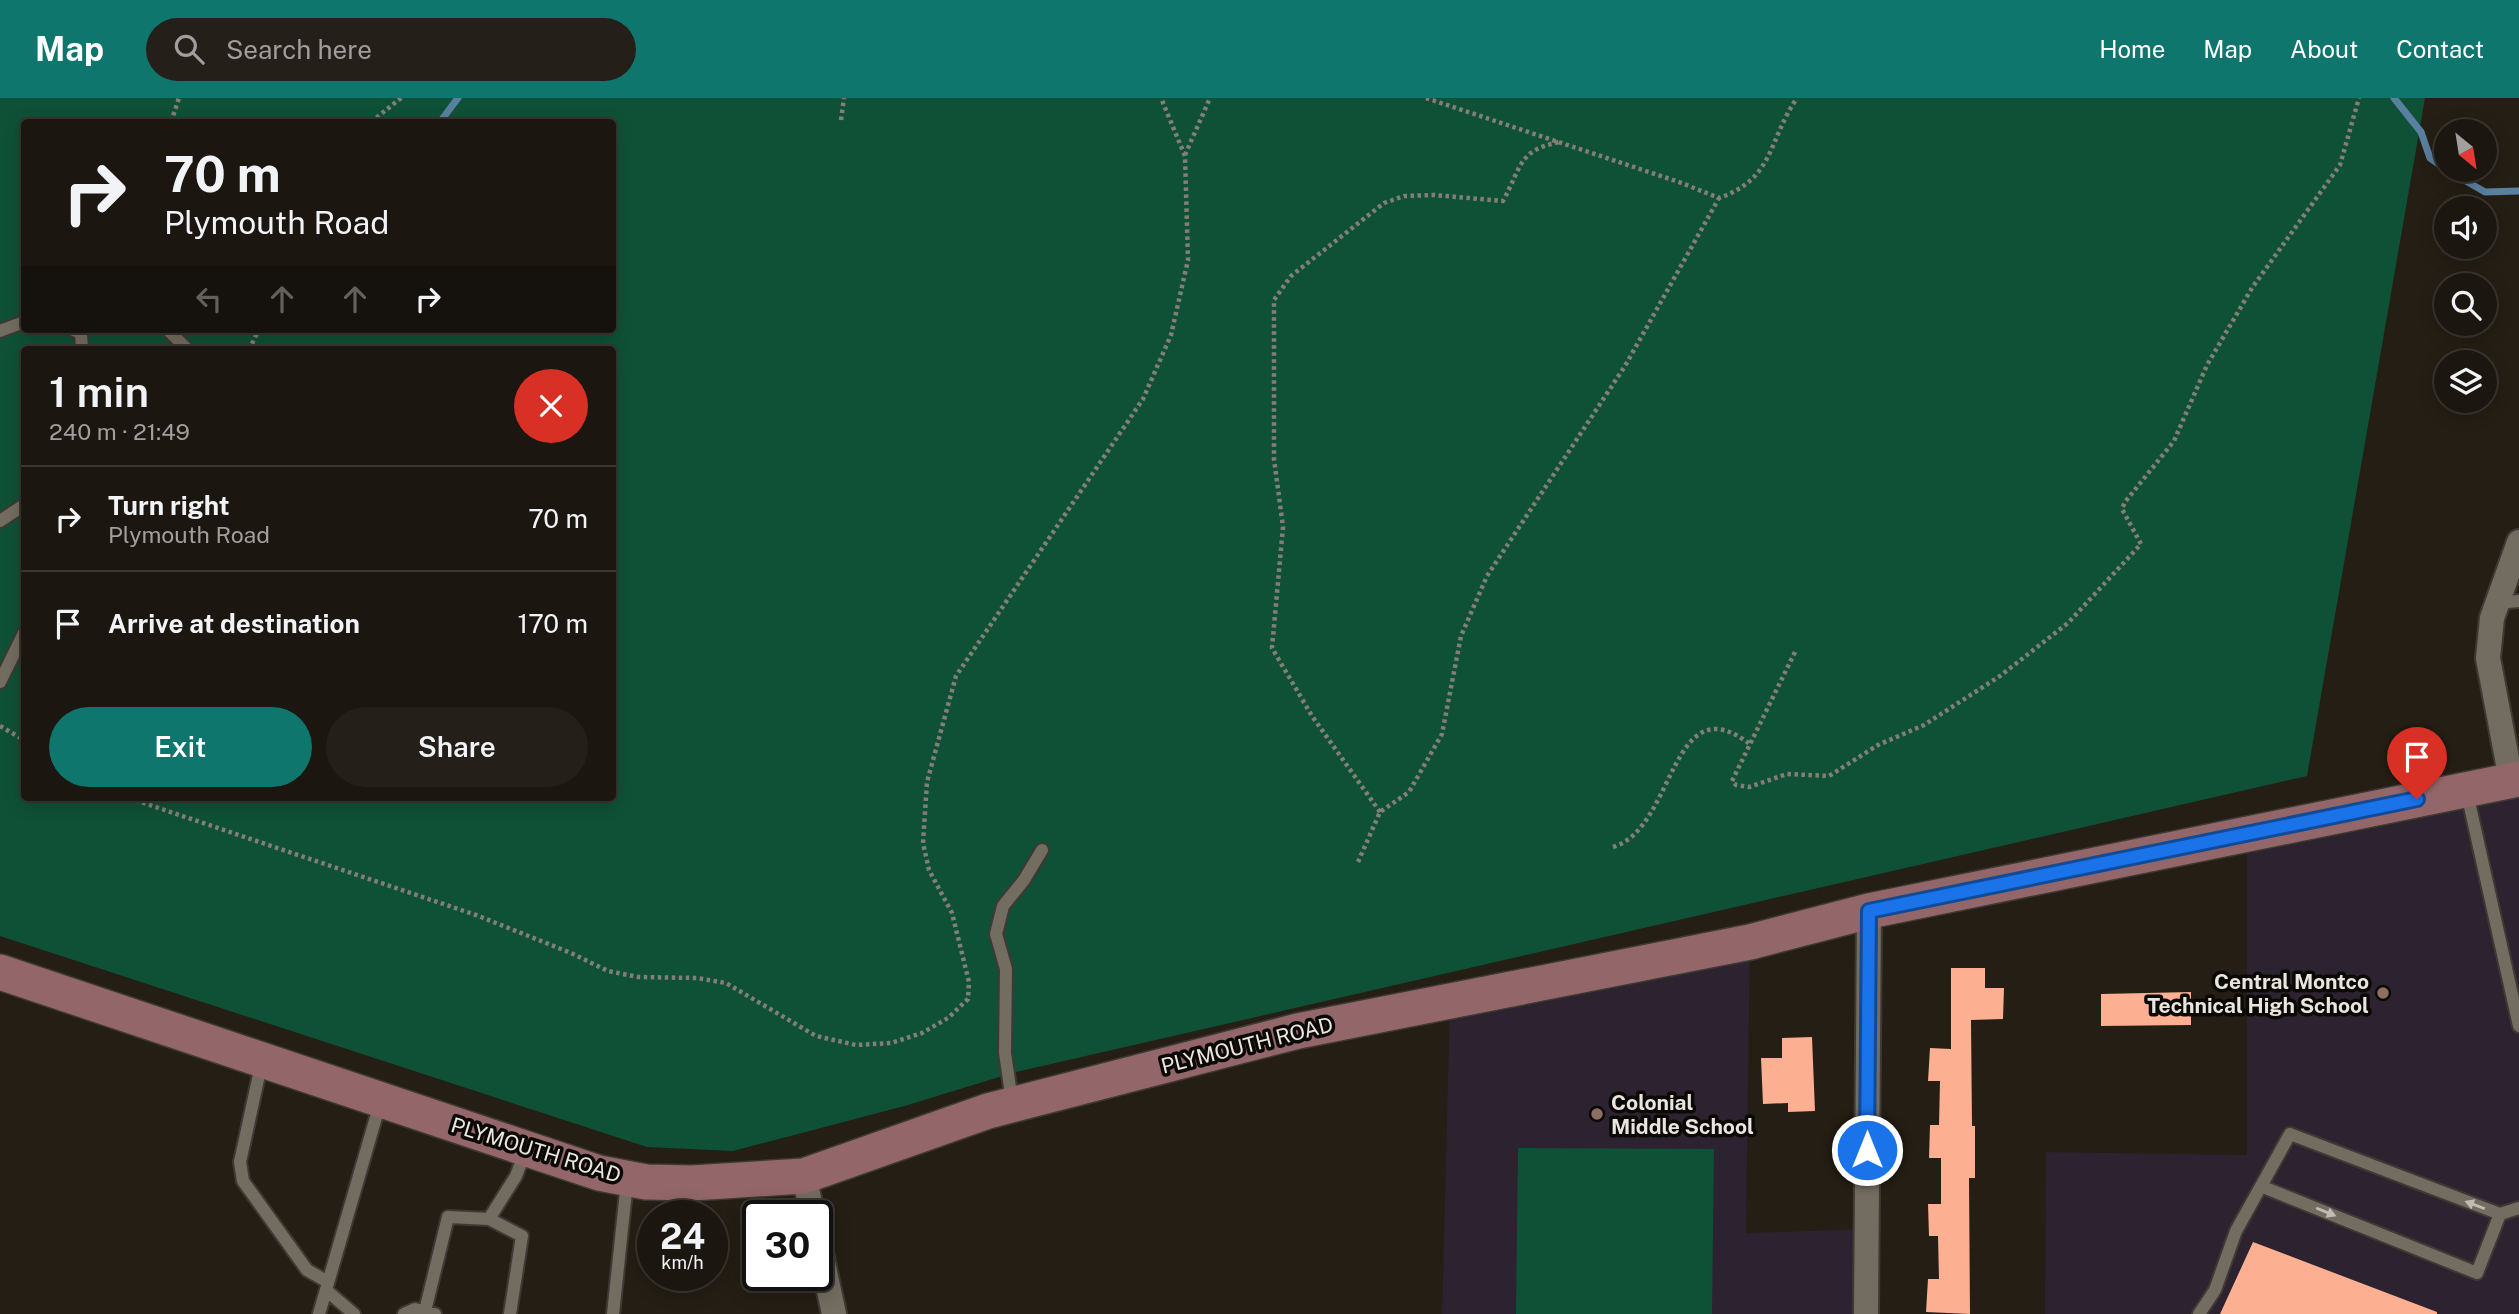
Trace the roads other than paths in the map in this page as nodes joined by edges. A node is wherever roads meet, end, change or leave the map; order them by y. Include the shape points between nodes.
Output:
1 (21, 323) edge
2 (0, 331) edge
3 (171, 333) edge
4 (184, 346) edge
5 (21, 507) edge
6 (0, 522) edge
7 (2519, 542) edge
8 (2508, 602) edge
9 (21, 639) edge
10 (0, 682) edge
11 (2515, 780) edge
12 (2466, 789) junction
13 (1042, 850) dead end
14 (1869, 911) junction
15 (0, 972) edge
16 (2519, 1026) edge
17 (262, 1060) junction
18 (381, 1100) junction
19 (1013, 1105) junction
20 (527, 1149) junction
21 (804, 1176) junction
22 (627, 1179) junction
23 (2263, 1187) junction
24 (809, 1200) edge
25 (2519, 1208) edge
26 (2500, 1214) junction
27 (489, 1219) junction
28 (327, 1286) junction
29 (829, 1291) edge
30 (430, 1313) edge
31 (319, 1314) edge
32 (354, 1314) edge
33 (404, 1314) edge
34 (510, 1314) edge
35 (613, 1314) edge
36 (834, 1314) edge
37 (1866, 1314) edge
38 (2199, 1314) edge

1 - 2 lane
3 - 4 lane
5 - 6 lane
7 - 8 street
8 - 11 street via 2492,618 2488,658
9 - 10 lane
11 - 12 street, PLYMOUTH ROAD
12 - 14 street, PLYMOUTH ROAD
12 - 16 lane
13 - 19 lane via 1003,906 996,934 1006,969 1005,1053
14 - 19 street, PLYMOUTH ROAD via 1750,942 1298,1031
14 - 37 street
15 - 17 street, PLYMOUTH ROAD
17 - 18 street, PLYMOUTH ROAD
17 - 28 lane via 240,1163 243,1181 307,1270
18 - 20 street, PLYMOUTH ROAD
18 - 28 lane
19 - 21 street, PLYMOUTH ROAD
20 - 22 street, PLYMOUTH ROAD
20 - 27 lane
21 - 22 street, PLYMOUTH ROAD via 705,1183
21 - 24 street
22 - 35 lane
26 -> 23 lane via 2290,1134
23 -> 26 lane via 2477,1273
23 - 38 lane via 2236,1231 2215,1290
25 - 26 lane
27 - 30 lane via 448,1217
27 - 34 lane via 522,1236
28 - 31 lane
28 - 32 lane
29 - 36 street
30 - 33 lane via 415,1309

